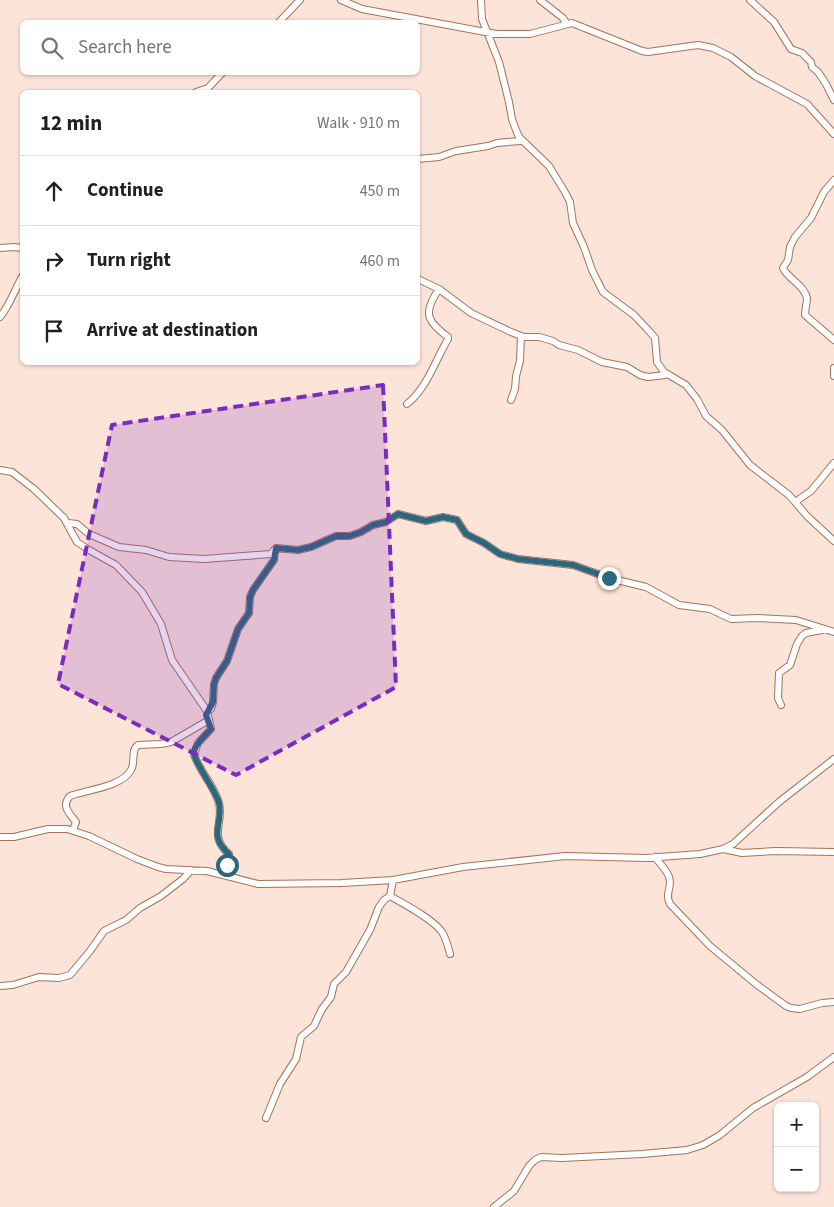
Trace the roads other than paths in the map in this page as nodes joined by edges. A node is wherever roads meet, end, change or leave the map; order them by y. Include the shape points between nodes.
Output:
1 (300, 0) edge
2 (341, 0) edge
3 (481, 0) edge
4 (540, 0) edge
5 (750, 0) edge
6 (281, 20) edge
7 (419, 20) edge
8 (420, 20) edge
9 (567, 24) junction
10 (487, 33) junction
11 (220, 75) edge
12 (202, 90) edge
13 (834, 100) edge
14 (834, 134) edge
15 (519, 137) junction
16 (420, 159) edge
17 (834, 180) edge
18 (0, 248) edge
19 (20, 248) edge
20 (20, 280) edge
21 (420, 280) edge
22 (439, 289) junction
23 (0, 317) edge
24 (521, 336) junction
25 (834, 340) edge
26 (834, 368) edge
27 (664, 372) junction
28 (834, 376) edge
29 (511, 400) dead end
30 (407, 404) dead end
31 (834, 463) edge
32 (0, 470) edge
33 (796, 502) junction
34 (68, 523) junction
35 (834, 541) edge
36 (276, 548) junction
37 (825, 630) junction
38 (834, 632) edge
39 (781, 705) dead end
40 (207, 712) junction
41 (209, 720) junction
42 (834, 759) edge
43 (73, 830) junction
44 (0, 837) edge
45 (723, 849) junction
46 (834, 852) edge
47 (654, 857) junction
48 (191, 870) junction
49 (224, 875) junction
50 (393, 880) junction
51 (390, 896) junction
52 (450, 954) dead end
53 (0, 986) edge
54 (834, 1002) edge
55 (834, 1057) edge
56 (266, 1118) dead end
57 (494, 1207) edge

1 - 6 street
2 - 7 street via 362,9
3 - 10 street
4 - 9 street
5 - 13 street via 774,22 791,49 802,53 811,62
8 - 10 street
9 - 10 street via 521,35
9 - 14 street via 579,25 648,52 698,45 713,48 807,104
10 - 15 street via 499,62
11 - 12 street
15 - 16 street via 517,142
15 - 27 street via 549,166 559,181 570,202 572,223 598,283 609,298 634,316 655,338 657,362
17 - 25 street via 795,237 783,268 807,297 805,315
18 - 19 street
20 - 23 street via 10,304
21 - 22 street
22 - 24 street via 471,313
22 - 30 street via 430,304 430,321 448,338 437,363
24 - 27 street via 553,341 602,362 627,367 640,375 665,375
24 - 29 street via 520,361
26 - 28 street
27 - 33 street via 686,385 706,416 722,430 750,465
31 - 33 street via 811,491
32 - 34 street via 12,472 34,489
33 - 35 street
34 - 36 street via 77,524 89,534 119,547 169,557 234,558 270,554
34 - 40 street via 78,542 116,565 144,595 161,624 172,660
36 - 37 street via 298,550 311,547 336,536 361,532 398,514 426,521 441,517 457,520 466,534 500,554 573,565 646,587 679,606 710,609 730,619 796,620
36 - 40 street via 274,560 250,597 249,613 238,629 227,661 216,678 213,702
37 - 38 street
37 - 39 street via 806,633 799,639 790,665 779,673 778,698
40 - 41 street
41 - 43 street via 171,742 136,746 132,767 124,777 70,796 66,810 76,822
41 - 49 street via 211,729 198,743 194,754 219,803 217,833 222,848 229,854
42 - 45 street via 779,802 737,841
43 - 44 street via 48,829
43 - 48 street via 151,864 166,869
45 - 46 street via 742,853
45 - 47 street
47 - 50 street via 565,856 462,867
47 - 54 street via 669,877 667,896 670,904 720,955 791,1008
48 - 49 street
48 - 53 street via 161,896 104,931 70,975 39,977
49 - 50 street via 258,884
50 - 51 street
51 - 52 street via 438,926
51 - 56 street via 379,907 370,930 346,972 334,984 314,1026 301,1037 298,1055 280,1084
55 - 57 street via 807,1077 753,1108 704,1145 687,1150 642,1154 541,1157 529,1166 514,1191

